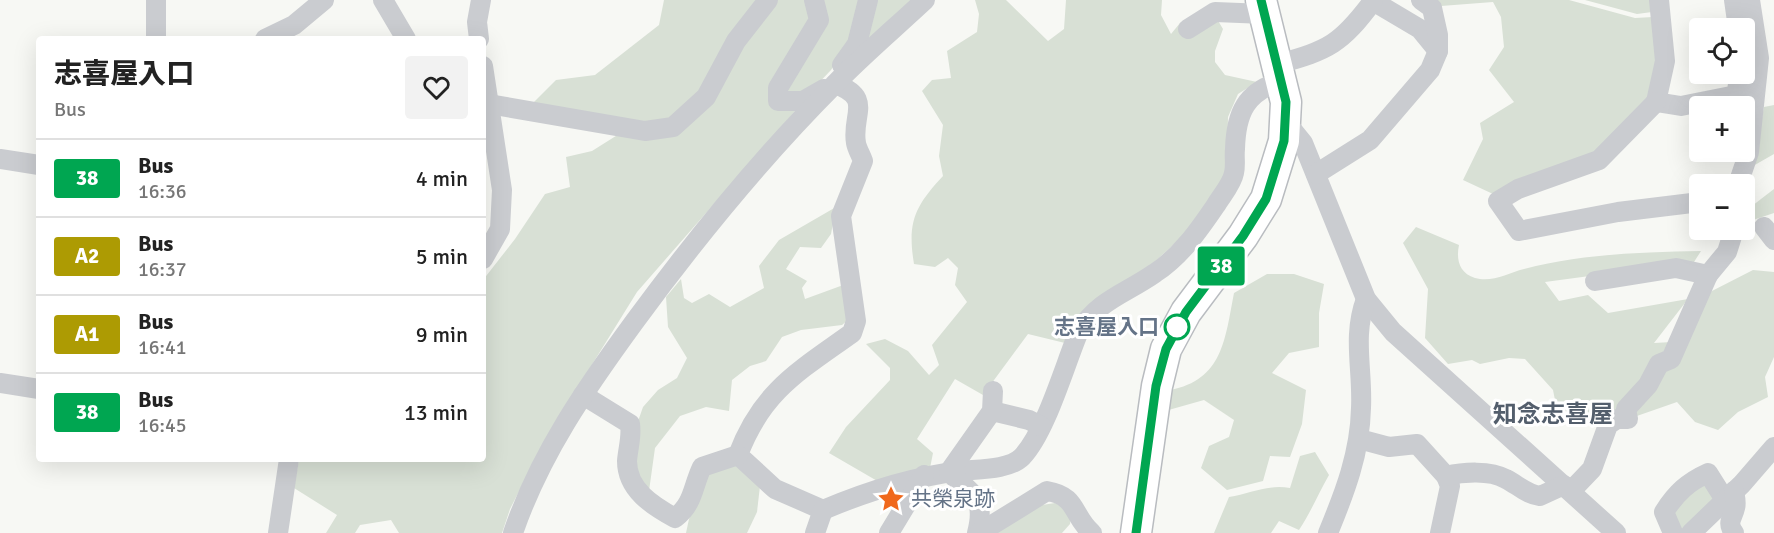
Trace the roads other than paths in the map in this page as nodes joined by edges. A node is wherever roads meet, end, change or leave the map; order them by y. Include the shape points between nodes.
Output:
1 (156, 0) edge
2 (322, 0) edge
3 (383, 0) edge
4 (481, 0) edge
5 (768, 0) edge
6 (814, 0) edge
7 (868, 0) edge
8 (925, 0) edge
9 (1421, 0) edge
10 (1659, 0) edge
11 (1734, 0) edge
12 (1750, 0) edge
13 (1372, 1) edge
14 (1263, 7) edge
15 (1737, 18) edge
16 (1188, 29) dead end
17 (298, 32) edge
18 (156, 36) edge
19 (279, 36) edge
20 (404, 36) edge
21 (479, 36) edge
22 (1438, 51) junction
23 (1767, 60) edge
24 (1280, 72) junction
25 (835, 84) junction
26 (1738, 84) edge
27 (1656, 102) junction
28 (486, 103) edge
29 (1287, 122) junction
30 (0, 159) edge
31 (36, 165) edge
32 (1316, 174) junction
33 (1741, 174) edge
34 (1689, 203) edge
35 (1731, 240) edge
36 (486, 254) edge
37 (1708, 275) junction
38 (1595, 281) dead end
39 (1366, 298) junction
40 (0, 383) edge
41 (36, 389) edge
42 (993, 391) dead end
43 (583, 395) junction
44 (992, 411) junction
45 (1041, 426) junction
46 (1359, 440) junction
47 (1774, 447) edge
48 (738, 455) junction
49 (289, 462) edge
50 (949, 472) junction
51 (924, 475) junction
52 (1446, 476) junction
53 (1568, 488) junction
54 (975, 496) junction
55 (1725, 500) junction
56 (823, 510) junction
57 (963, 514) dead end
58 (1082, 530) edge
59 (1732, 530) edge
60 (278, 533) edge
61 (513, 533) edge
62 (815, 533) edge
63 (889, 533) edge
64 (978, 533) edge
65 (1136, 533) edge
66 (1328, 533) edge
67 (1440, 533) edge
68 (1616, 533) edge
69 (1673, 533) edge
70 (1691, 533) edge

1 - 18 street
2 - 17 street
3 - 20 street
4 - 21 street
5 - 28 street via 736,41 706,97 673,127 645,131
6 - 25 street via 819,20 778,88 778,101 803,101
7 - 25 street via 857,44 839,68
8 - 25 street
9 - 22 street via 1432,8
10 - 27 street via 1665,61
11 - 15 street
12 - 23 street
13 - 22 street via 1420,29
13 - 24 street via 1349,33
14 - 16 street via 1215,12
14 - 24 highway
17 - 19 street
22 - 32 street via 1430,70 1370,140
23 - 33 street
24 - 29 highway
24 - 45 street via 1242,109 1236,126 1234,173 1194,237 1155,273 1112,297 1087,319
25 - 43 street via 756,168 676,265
25 - 48 street via 856,96 860,111 856,144 863,161 841,216 856,321 852,333 770,396 748,429
26 - 27 street via 1736,95 1682,106
27 - 34 street via 1599,160 1518,189 1498,201 1519,231
28 - 36 street via 502,189 500,229
29 - 32 street via 1303,143
29 - 65 highway via 1266,199 1186,312 1166,349 1156,386
30 - 31 street
32 - 39 street
35 - 37 street via 1727,252
37 - 38 street via 1676,268
37 - 53 street via 1671,359 1659,364 1648,385 1626,409 1628,419 1617,419 1608,425 1593,469
39 - 46 street via 1357,347 1362,407
39 - 53 street via 1393,332
40 - 41 street
42 - 44 street
43 - 48 street via 630,424 627,461 632,484 655,507 675,518 689,506 702,467
43 - 61 street via 527,490
44 - 45 street
44 - 50 street
45 - 50 street via 1020,459
46 - 52 street via 1389,447 1417,444
46 - 66 street via 1350,477
47 - 55 street
48 - 56 street via 775,489
49 - 60 street
50 - 51 street
50 - 54 street
51 - 56 street via 891,483
51 - 63 street
52 - 53 street via 1464,472 1505,477 1520,489 1540,496
52 - 67 street via 1450,486
53 - 68 street
54 - 57 street
54 - 64 street via 982,513
55 - 59 street via 1717,526
55 - 69 street via 1708,472 1690,481 1664,512
55 - 70 street
56 - 62 street
58 - 64 street via 1076,507 1066,498 1047,491

